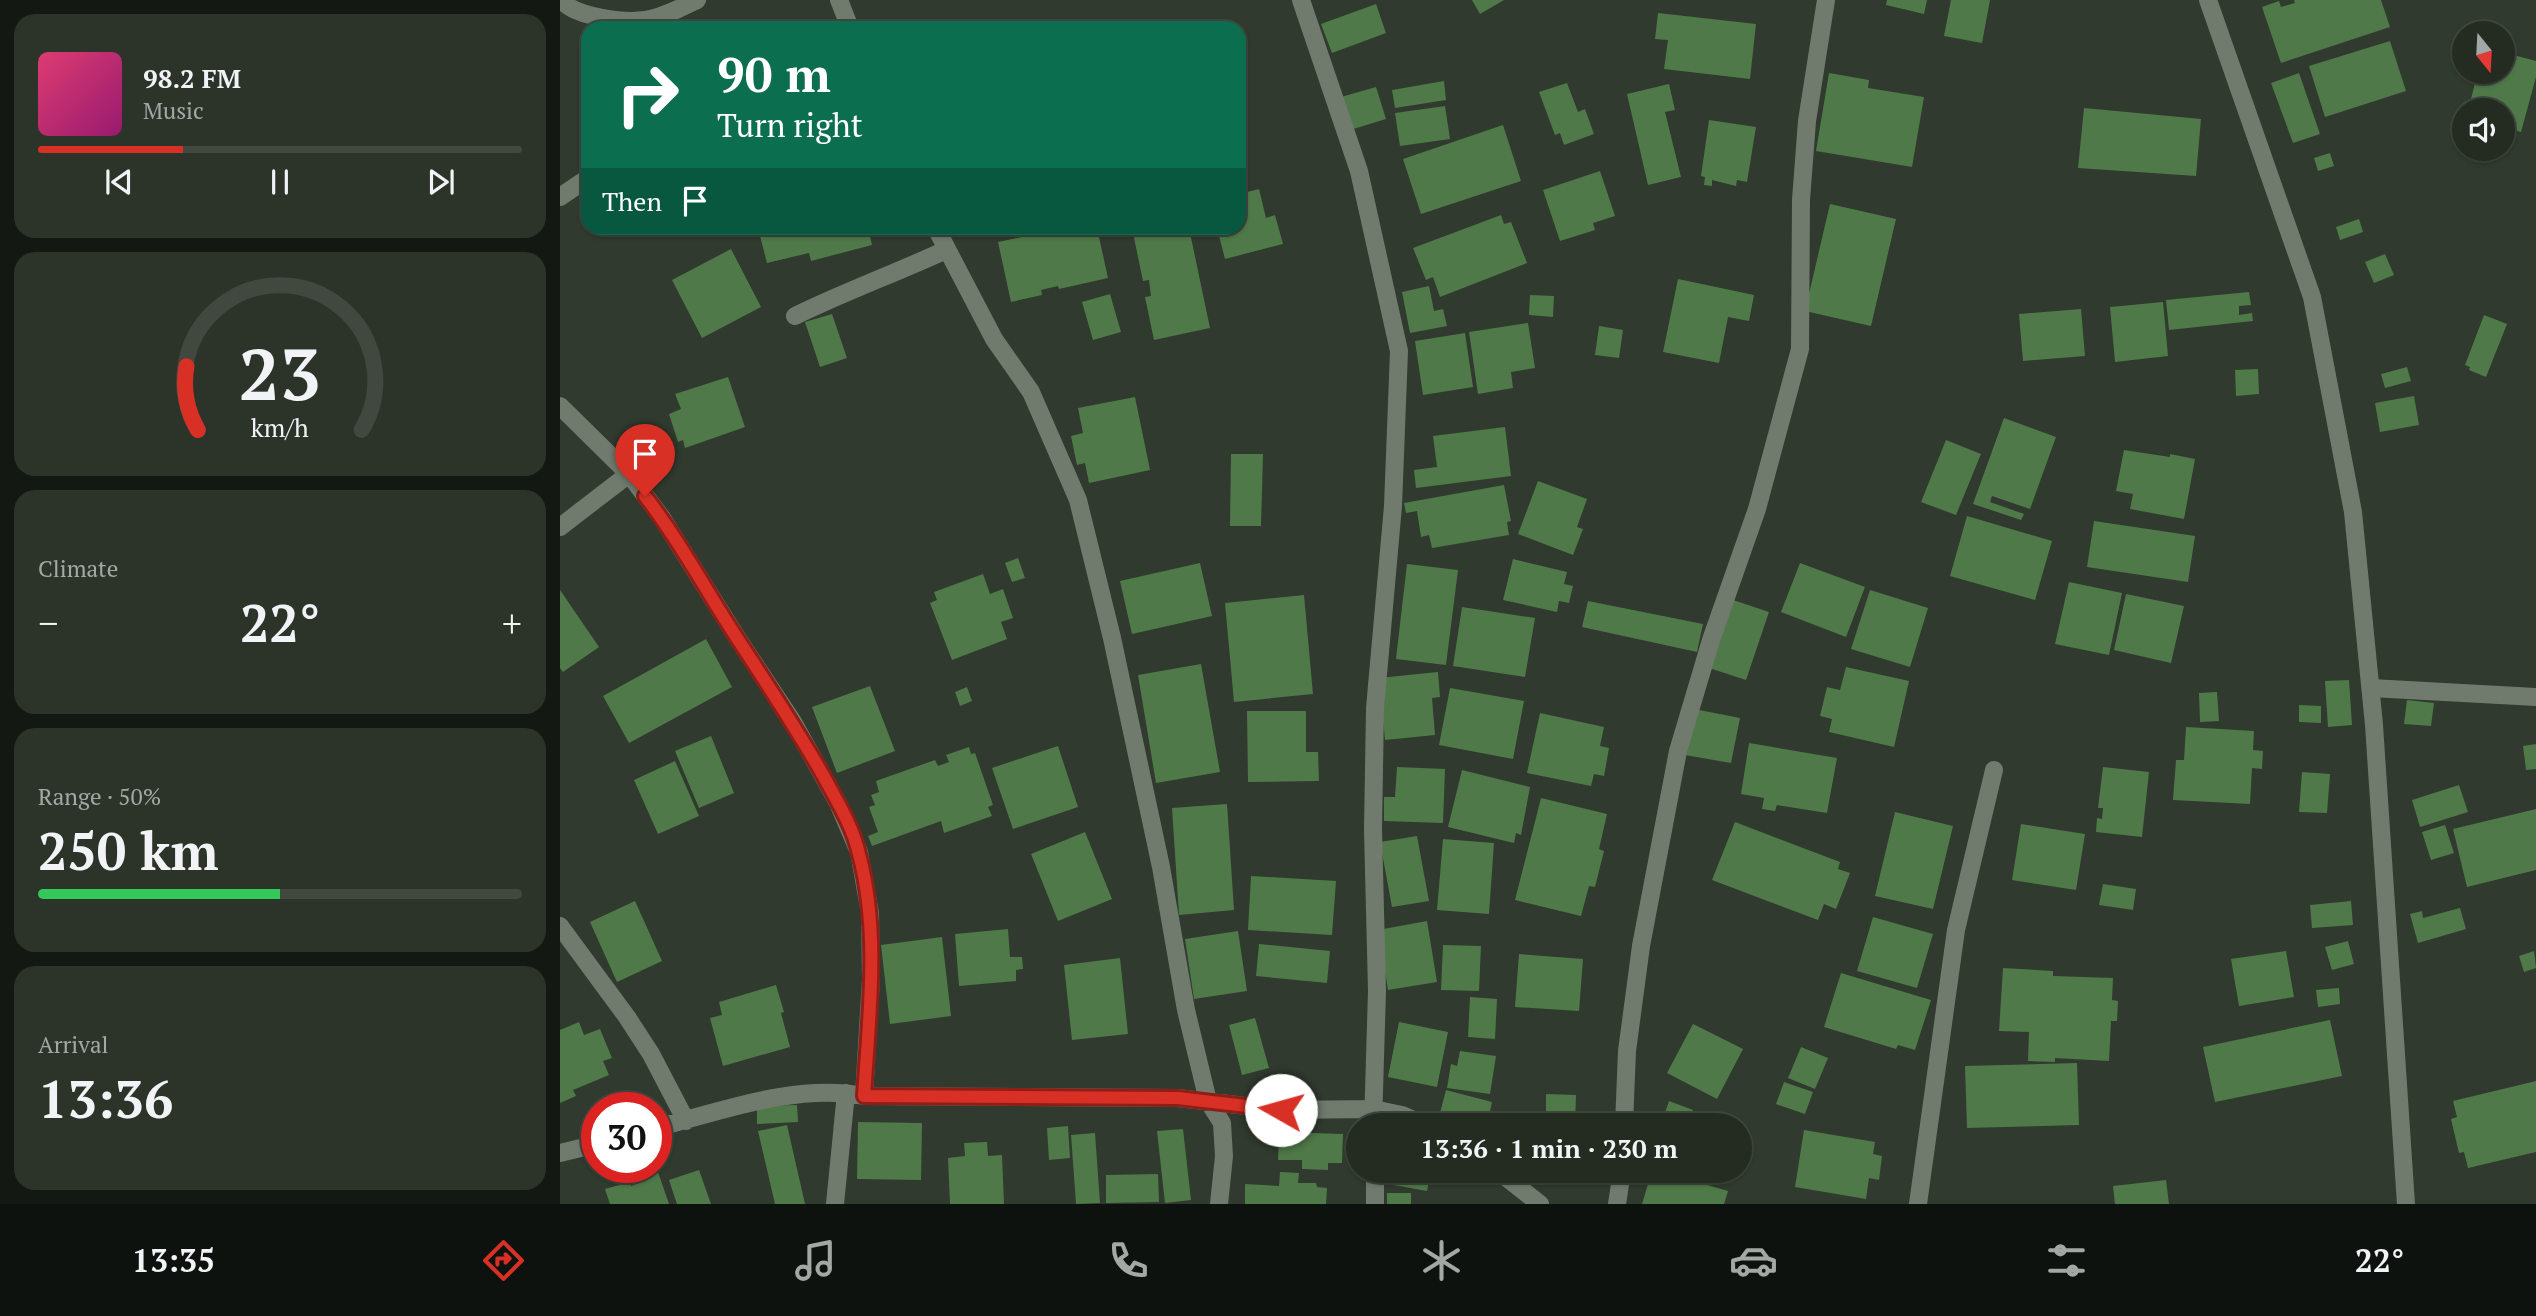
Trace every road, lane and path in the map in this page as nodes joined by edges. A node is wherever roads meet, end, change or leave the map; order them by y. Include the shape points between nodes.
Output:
1 (697, 0) edge
2 (839, 0) edge
3 (1301, 0) edge
4 (1826, 0) edge
5 (2208, 0) edge
6 (564, 3) edge
7 (847, 21) edge
8 (581, 22) edge
9 (581, 183) edge
10 (560, 197) edge
11 (939, 235) edge
12 (946, 250) junction
13 (795, 316) dead end
14 (560, 406) edge
15 (629, 474) junction
16 (560, 527) edge
17 (2371, 688) junction
18 (2536, 697) edge
19 (1994, 770) dead end
20 (560, 926) edge
21 (846, 1093) junction
22 (864, 1096) junction
23 (1208, 1101) junction
24 (1373, 1113) edge
25 (1624, 1113) edge
26 (1346, 1115) edge
27 (686, 1121) junction
28 (672, 1124) edge
29 (581, 1148) edge
30 (560, 1153) edge
31 (1375, 1183) edge
32 (1514, 1183) edge
33 (1620, 1183) edge
34 (835, 1204) edge
35 (1219, 1204) edge
36 (1375, 1204) edge
37 (1540, 1204) edge
38 (1616, 1204) edge
39 (1918, 1204) edge
40 (2406, 1204) edge

1 - 6 street via 646,20 594,17
2 - 7 street
3 - 24 street via 1359,171 1399,351 1393,506 1375,708
4 - 25 street via 1807,121 1801,200 1800,349 1757,509 1678,751 1640,959 1627,1051
5 - 17 street via 2312,297 2353,512
6 - 8 street
9 - 10 street
11 - 12 street
12 - 13 street
12 - 23 street via 995,339 1031,392 1078,500 1112,638
14 - 15 street
15 - 16 street
15 - 22 street via 793,722 859,852 870,913
17 - 18 street
17 - 40 street
19 - 39 street via 1956,930
20 - 27 street via 651,1054
21 - 22 street
21 - 27 street via 769,1098
21 - 34 street
22 - 23 street
23 - 26 street
23 - 35 street via 1222,1123
27 - 28 street
29 - 30 street
31 - 36 street
32 - 37 street
33 - 38 street

